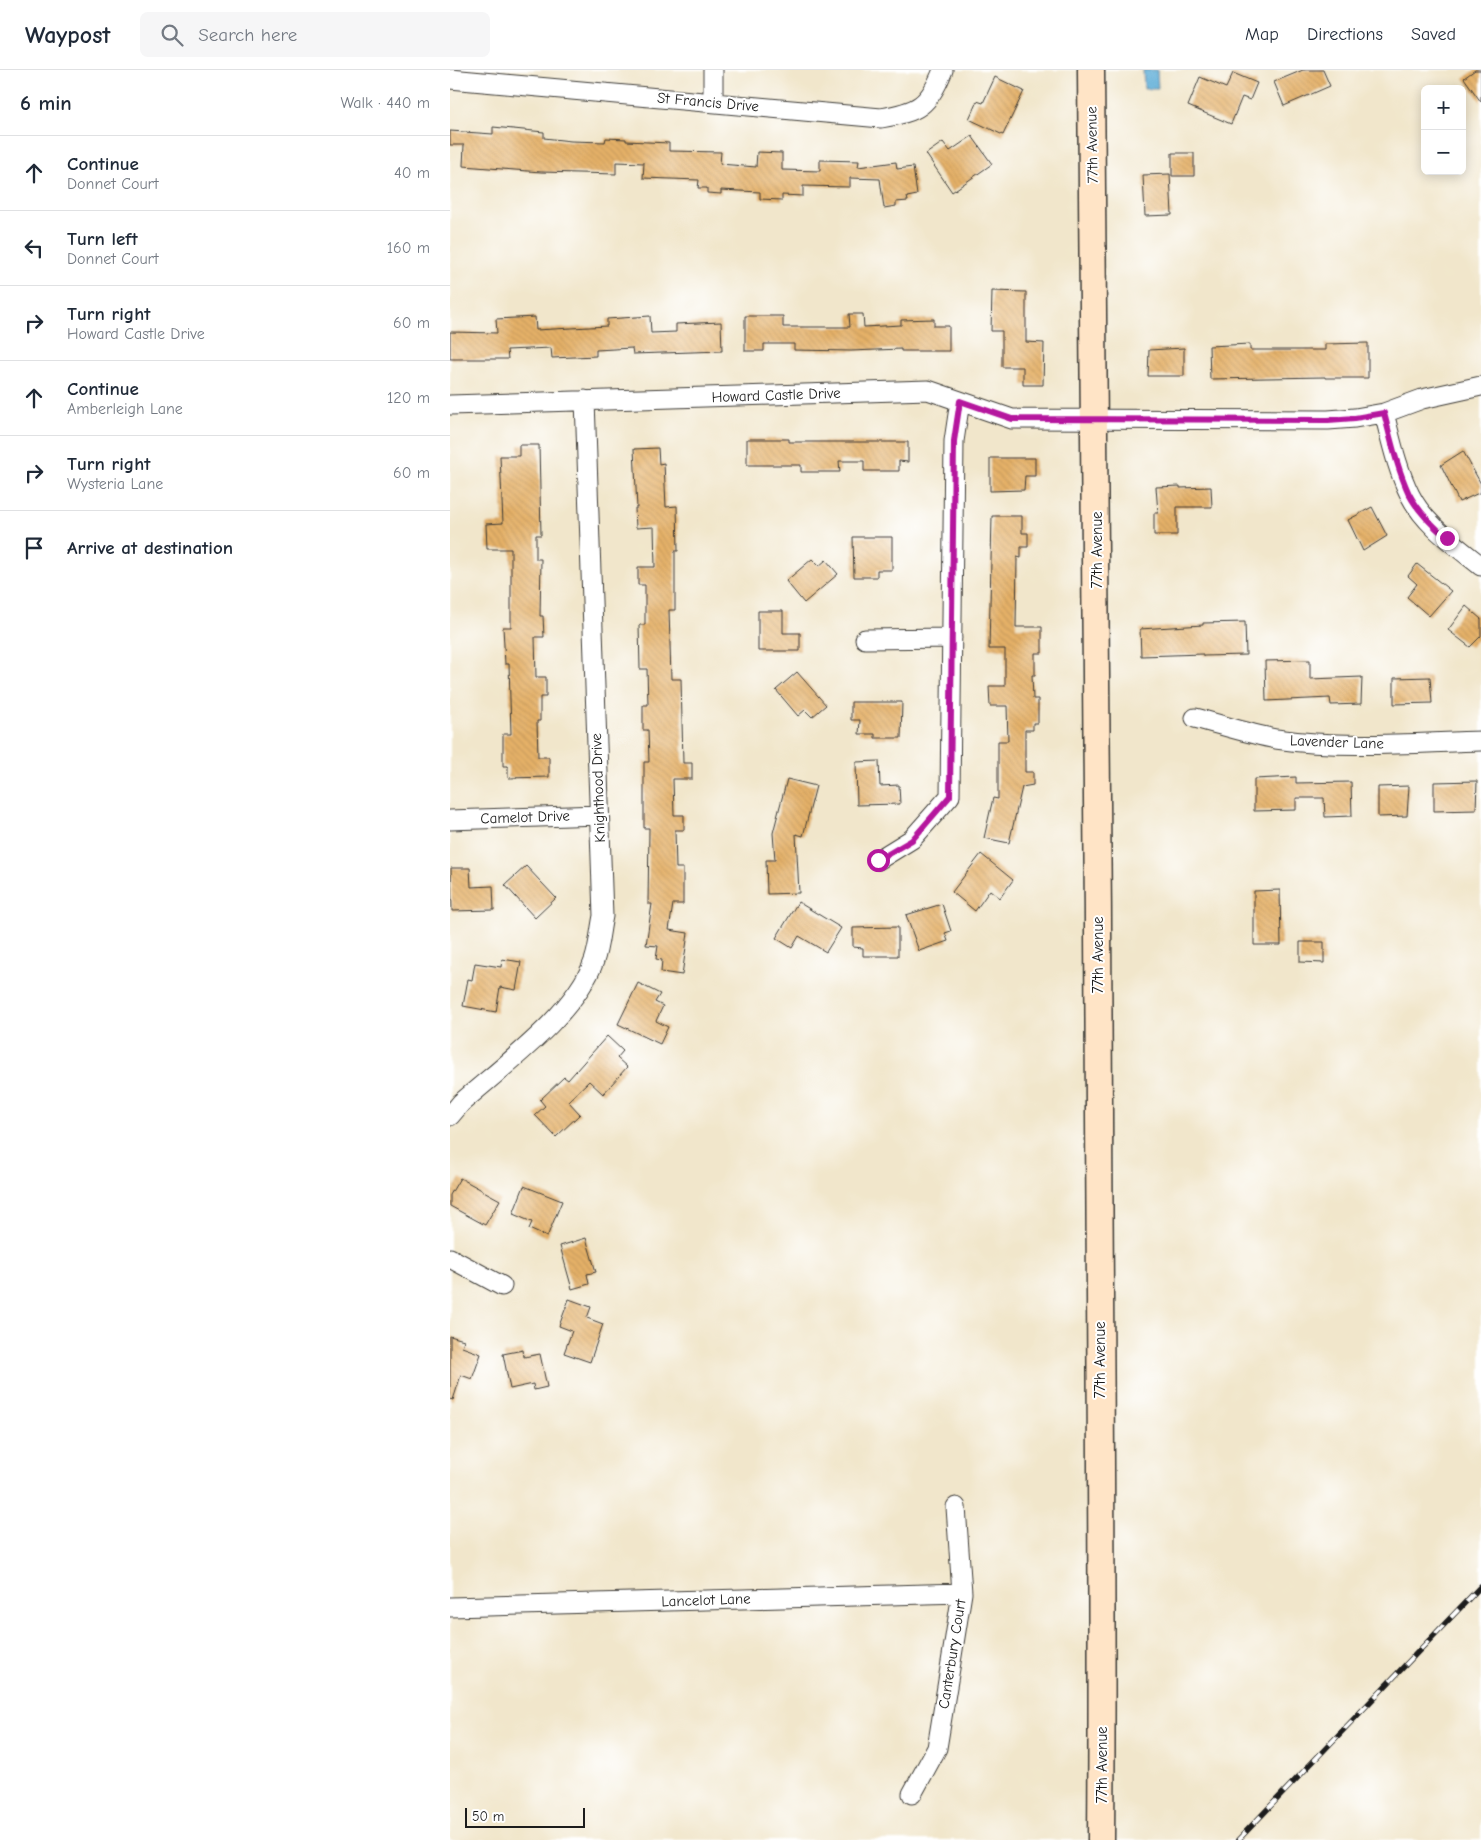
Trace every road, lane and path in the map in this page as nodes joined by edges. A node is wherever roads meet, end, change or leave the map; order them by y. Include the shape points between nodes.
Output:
1 (713, 70) edge
2 (943, 70) edge
3 (1091, 70) edge
4 (478, 76) edge
5 (450, 79) edge
6 (713, 102) junction
7 (1481, 386) edge
8 (586, 400) junction
9 (960, 401) junction
10 (450, 405) edge
11 (1384, 413) junction
12 (1096, 419) junction
13 (1481, 566) edge
14 (865, 638) dead end
15 (952, 638) junction
16 (1195, 718) dead end
17 (1481, 741) edge
18 (599, 815) junction
19 (450, 820) edge
20 (878, 860) dead end
21 (450, 1116) edge
22 (450, 1258) edge
23 (502, 1286) dead end
24 (956, 1507) dead end
25 (962, 1593) junction
26 (450, 1607) edge
27 (912, 1794) dead end
28 (1101, 1840) edge

1 - 6 street
2 - 6 street, St Francis Drive via 936,87 923,104 904,114 880,118
3 - 12 street, 77th Avenue
4 - 5 street, St Francis Drive
4 - 6 street, St Francis Drive
7 - 11 street, Howard Castle Drive via 1422,399
8 - 9 street, Howard Castle Drive via 928,390
8 - 10 street, Howard Castle Drive
8 - 18 street, Knighthood Drive
9 - 12 street, Howard Castle Drive via 1012,419
9 - 15 street via 954,441
11 - 12 street, Howard Castle Drive via 1328,420
11 - 13 street via 1396,460 1410,496 1429,522
12 - 28 street, 77th Avenue via 1103,1628
14 - 15 street
15 - 20 street via 950,796 912,840
16 - 17 street, Lavender Lane via 1274,738 1314,743
18 - 19 street, Camelot Drive
18 - 21 street, Knighthood Drive via 603,916 594,961 573,999 541,1033
22 - 23 street
24 - 25 street, Canterbury Court
25 - 26 street, Lancelot Lane
25 - 27 street, Canterbury Court via 937,1748

